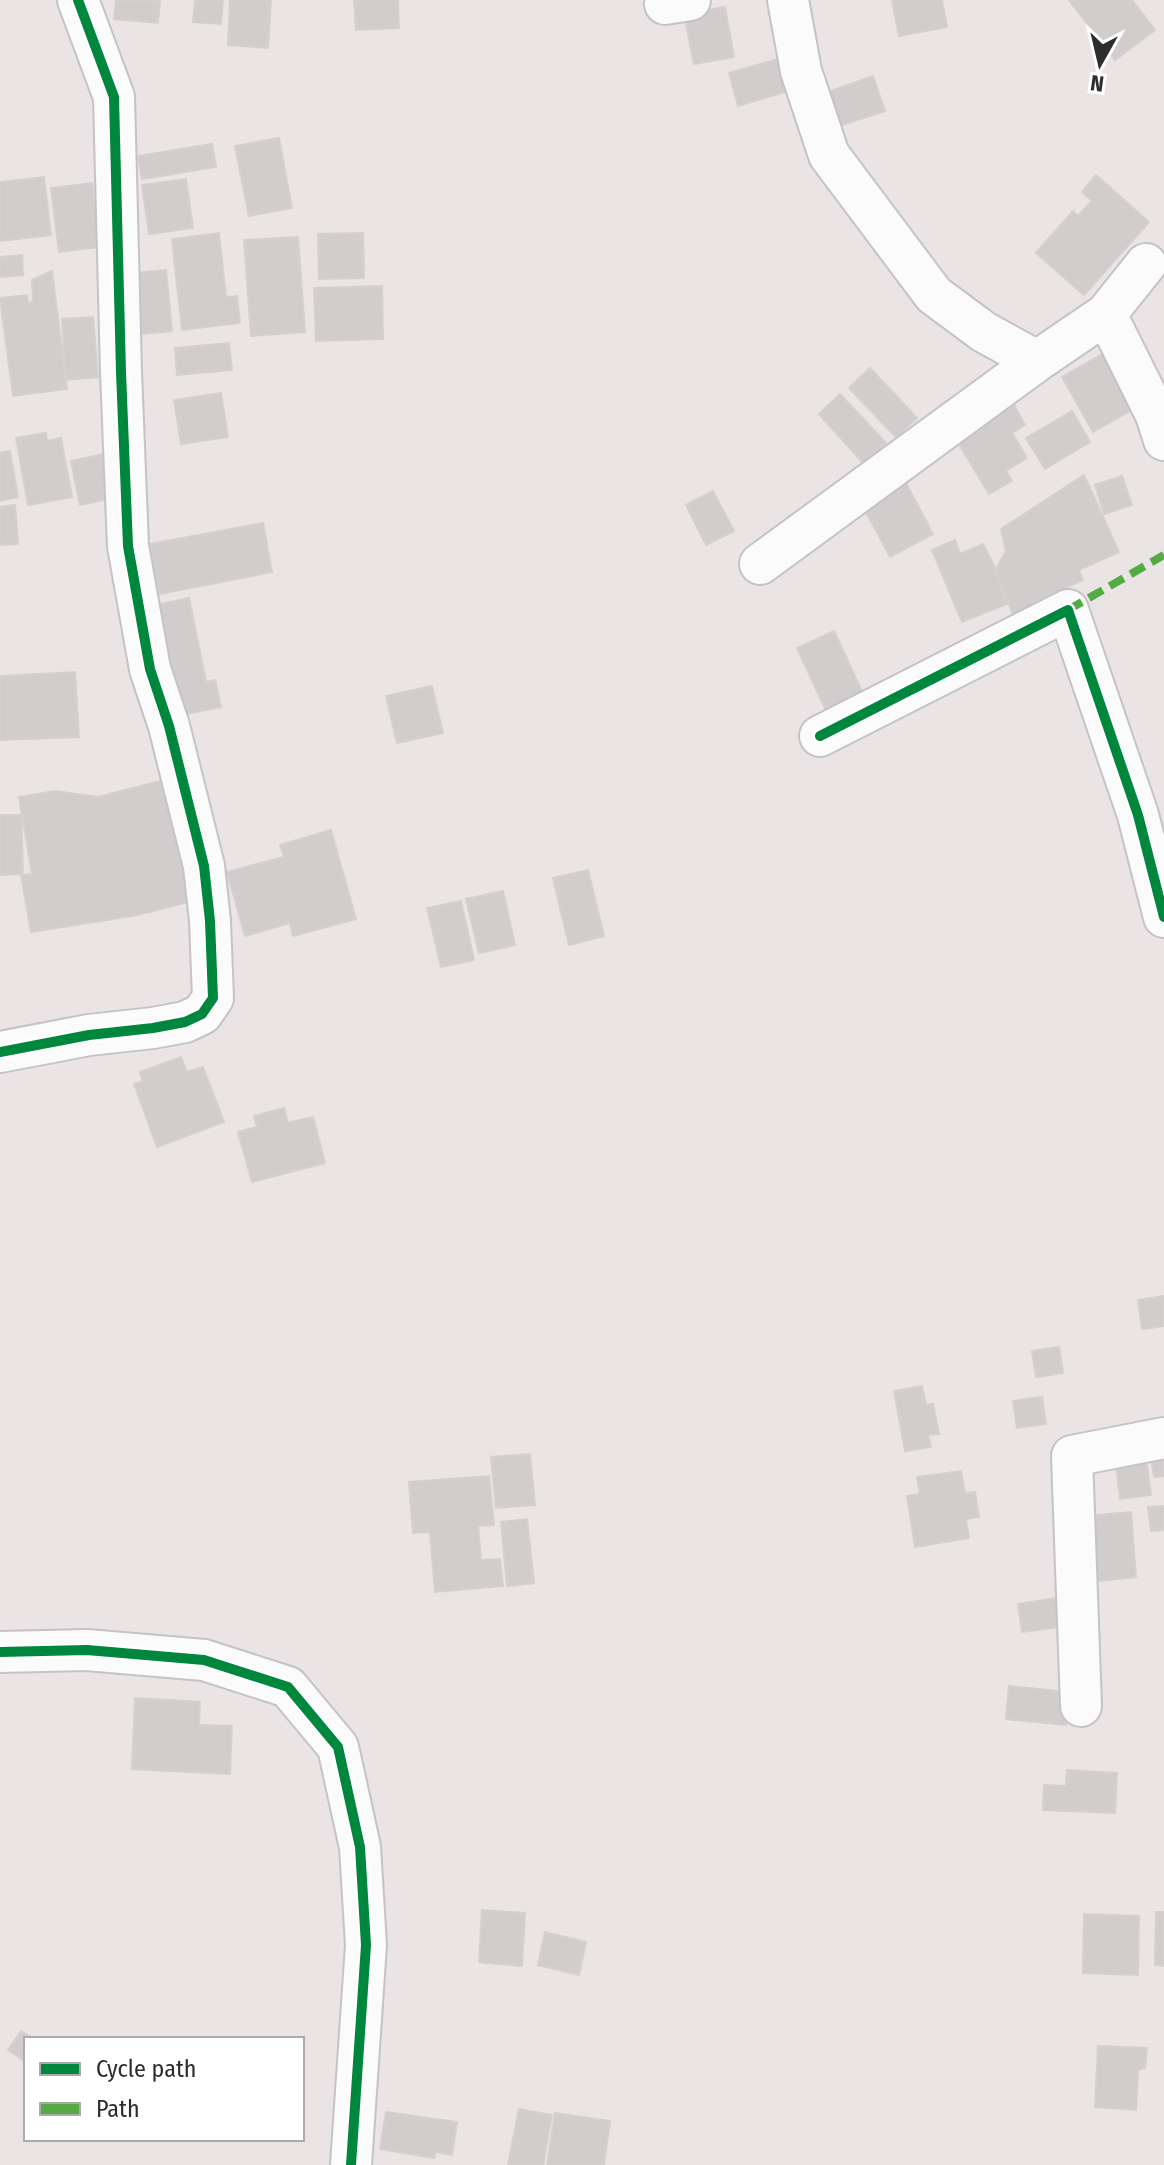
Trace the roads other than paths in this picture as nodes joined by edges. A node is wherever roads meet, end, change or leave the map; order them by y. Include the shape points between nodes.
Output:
1 (78, 0) edge
2 (666, 0) edge
3 (690, 0) edge
4 (788, 0) edge
5 (1146, 264) dead end
6 (1106, 314) junction
7 (1037, 361) junction
8 (1164, 440) edge
9 (760, 564) dead end
10 (820, 736) dead end
11 (1164, 917) edge
12 (0, 1052) edge
13 (1164, 1438) edge
14 (0, 1652) edge
15 (1081, 1706) dead end
16 (351, 2165) edge

1 - 12 street via 114,97 128,546 150,669 204,866 213,998 202,1014 185,1022
2 - 3 street via 665,4
4 - 7 street via 801,71 829,155 934,295 984,332
5 - 6 street
6 - 7 street
6 - 8 street
7 - 9 street
10 - 11 street via 1068,610 1138,815
13 - 15 street via 1072,1456
14 - 16 street via 87,1650 204,1660 288,1687 338,1747 360,1847 366,1945

